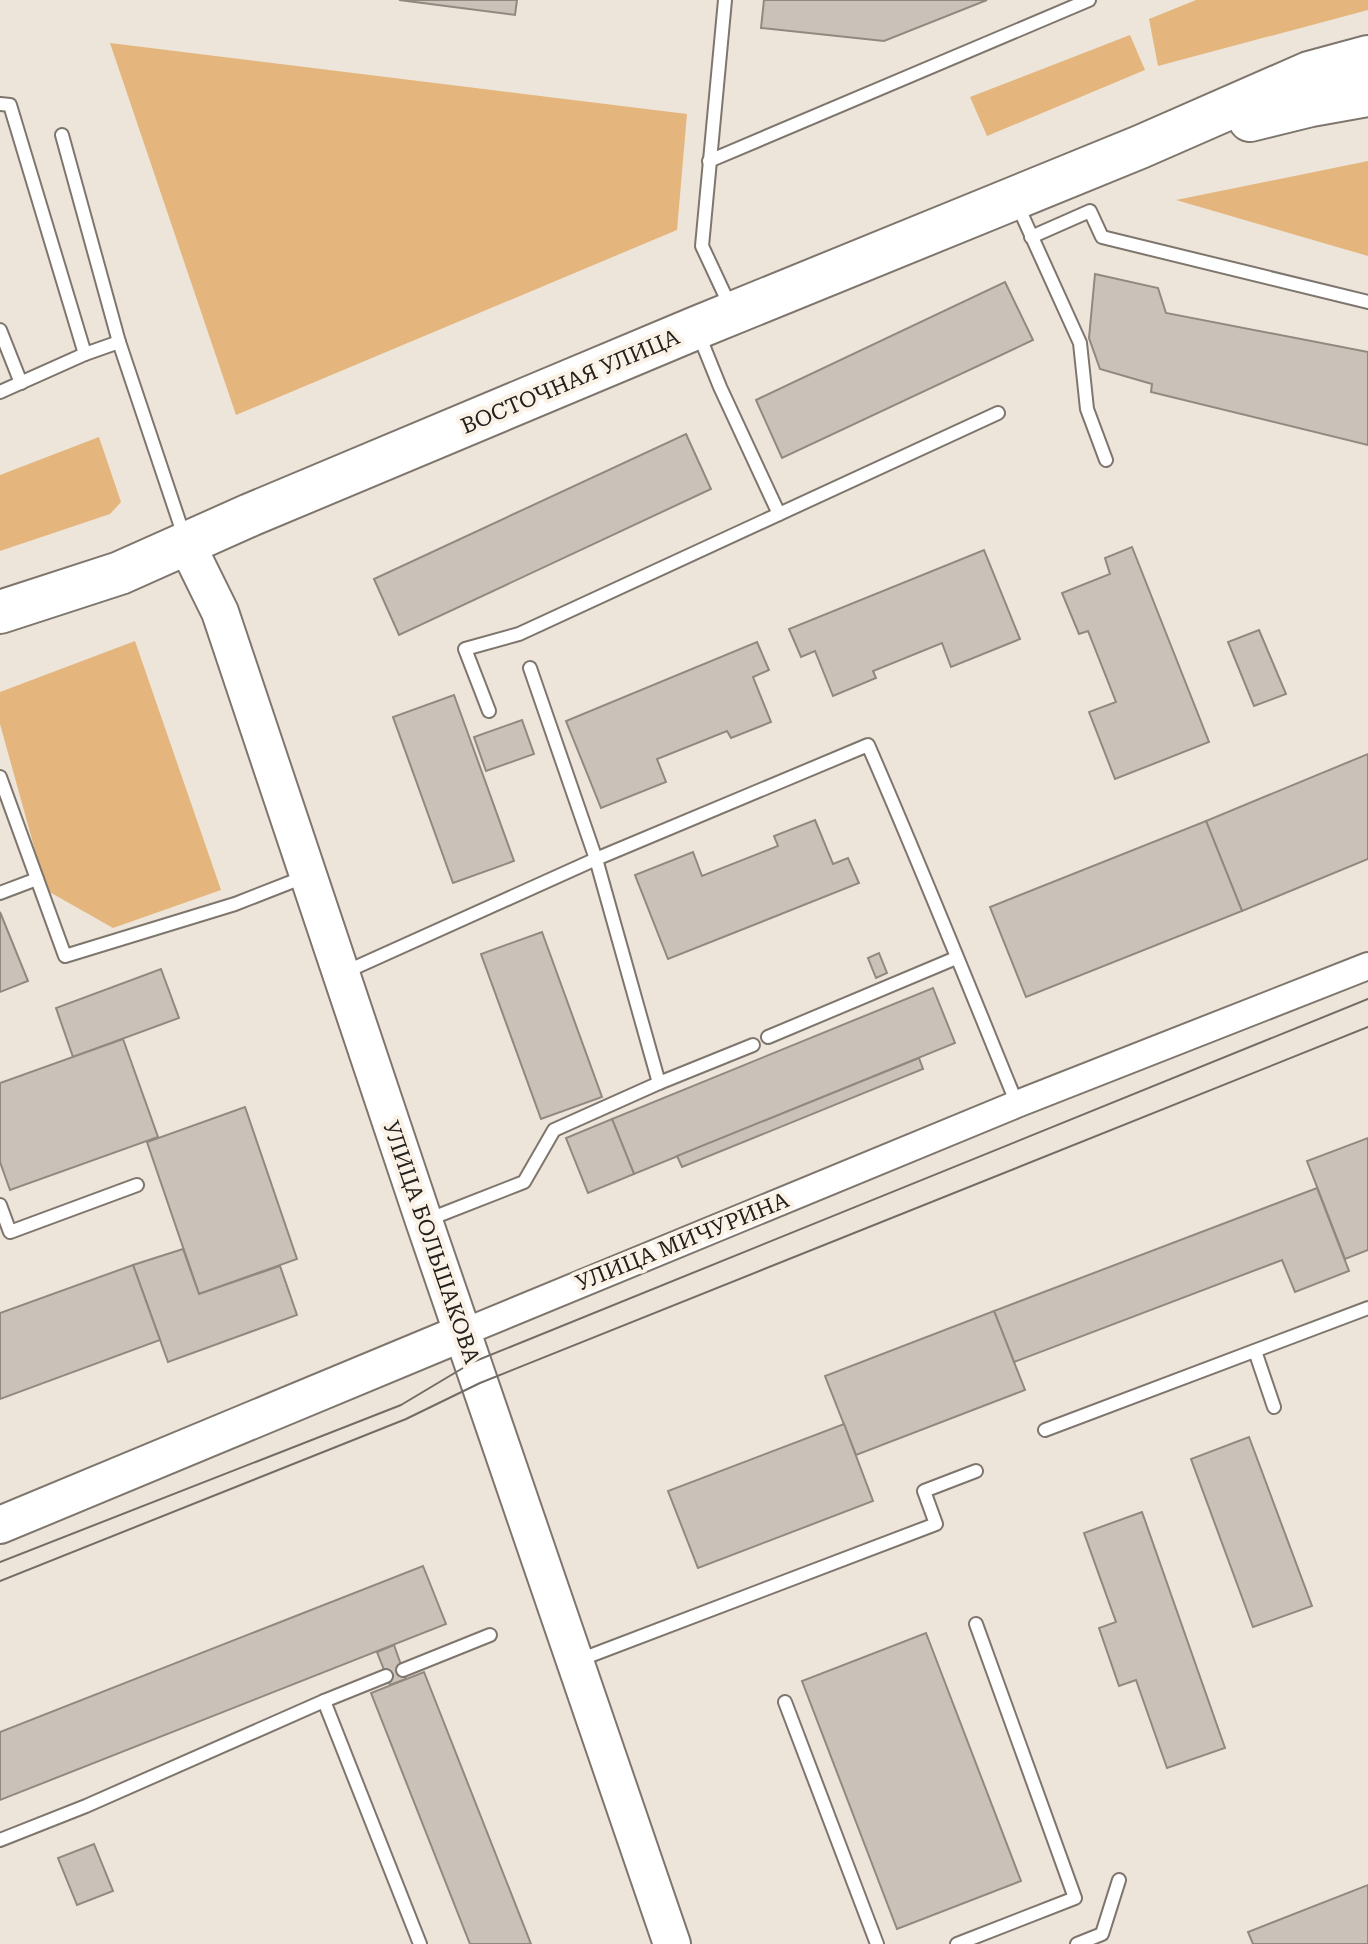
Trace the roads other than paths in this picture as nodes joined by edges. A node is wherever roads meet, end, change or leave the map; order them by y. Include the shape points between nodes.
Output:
1 (725, 0) edge
2 (1089, 0) edge
3 (1368, 57) edge
4 (1368, 95) edge
5 (0, 104) edge
6 (62, 135) dead end
7 (1140, 147) junction
8 (709, 161) junction
9 (1014, 197) junction
10 (1031, 237) junction
11 (1368, 302) edge
12 (715, 320) junction
13 (0, 330) edge
14 (119, 342) junction
15 (85, 354) junction
16 (21, 383) junction
17 (0, 392) edge
18 (998, 413) dead end
19 (1106, 460) dead end
20 (779, 514) junction
21 (186, 543) junction
22 (0, 612) edge
23 (530, 668) dead end
24 (489, 711) dead end
25 (0, 777) edge
26 (596, 859) junction
27 (307, 875) junction
28 (37, 879) junction
29 (0, 893) edge
30 (956, 958) junction
31 (1368, 966) edge
32 (340, 975) junction
33 (768, 1037) dead end
34 (753, 1045) dead end
35 (659, 1083) junction
36 (1017, 1104) junction
37 (137, 1185) dead end
38 (0, 1205) edge
39 (424, 1221) junction
40 (1368, 1308) edge
41 (462, 1333) junction
42 (1255, 1351) junction
43 (1274, 1407) dead end
44 (1045, 1430) dead end
45 (976, 1471) dead end
46 (0, 1525) edge
47 (976, 1624) dead end
48 (490, 1635) dead end
49 (576, 1661) junction
50 (403, 1670) dead end
51 (386, 1676) dead end
52 (324, 1701) junction
53 (785, 1702) dead end
54 (0, 1840) edge
55 (1119, 1880) dead end
56 (420, 1944) edge
57 (672, 1944) edge
58 (877, 1944) edge
59 (957, 1944) edge
60 (1077, 1944) edge

1 - 8 lane
2 - 8 lane
3 - 7 main road, ВОСТОЧНАЯ УЛИЦА via 1309,73
4 - 7 main road, ВОСТОЧНАЯ УЛИЦА
5 - 15 lane via 10,105
6 - 14 lane
7 - 9 main road, ВОСТОЧНАЯ УЛИЦА
8 - 12 lane via 702,246
9 - 10 lane
9 - 12 main road, ВОСТОЧНАЯ УЛИЦА
10 - 11 lane via 1090,211 1102,237
10 - 19 lane via 1080,343 1087,409
12 - 20 lane via 720,387
12 - 21 main road, ВОСТОЧНАЯ УЛИЦА
13 - 16 lane
14 - 15 lane
14 - 21 lane
15 - 16 lane
16 - 17 lane
18 - 20 lane
20 - 24 lane via 519,634 465,649
21 - 22 main road, ВОСТОЧНАЯ УЛИЦА via 120,573
21 - 27 street, УЛИЦА БОЛЬШАКОВА via 220,612
23 - 26 lane
25 - 28 lane
26 - 30 lane via 868,745
26 - 32 lane
26 - 35 lane
27 - 28 lane via 235,904 65,956
27 - 32 street, УЛИЦА БОЛЬШАКОВА
28 - 29 lane
30 - 33 lane
30 - 36 lane
31 - 36 street, УЛИЦА МИЧУРИНА
32 - 39 street, УЛИЦА БОЛЬШАКОВА
34 - 35 lane
35 - 39 lane via 554,1130 524,1182
36 - 41 street, УЛИЦА МИЧУРИНА
37 - 38 lane via 10,1232
39 - 41 street, УЛИЦА БОЛЬШАКОВА
40 - 42 lane
41 - 46 street, УЛИЦА МИЧУРИНА
41 - 49 street, УЛИЦА БОЛЬШАКОВА
42 - 43 lane
42 - 44 lane
45 - 49 lane via 924,1491 936,1524
47 - 59 lane via 1075,1898
48 - 50 lane
49 - 57 street, УЛИЦА БОЛЬШАКОВА
51 - 52 lane
52 - 54 lane
52 - 56 lane
53 - 58 lane
55 - 60 lane via 1102,1934

